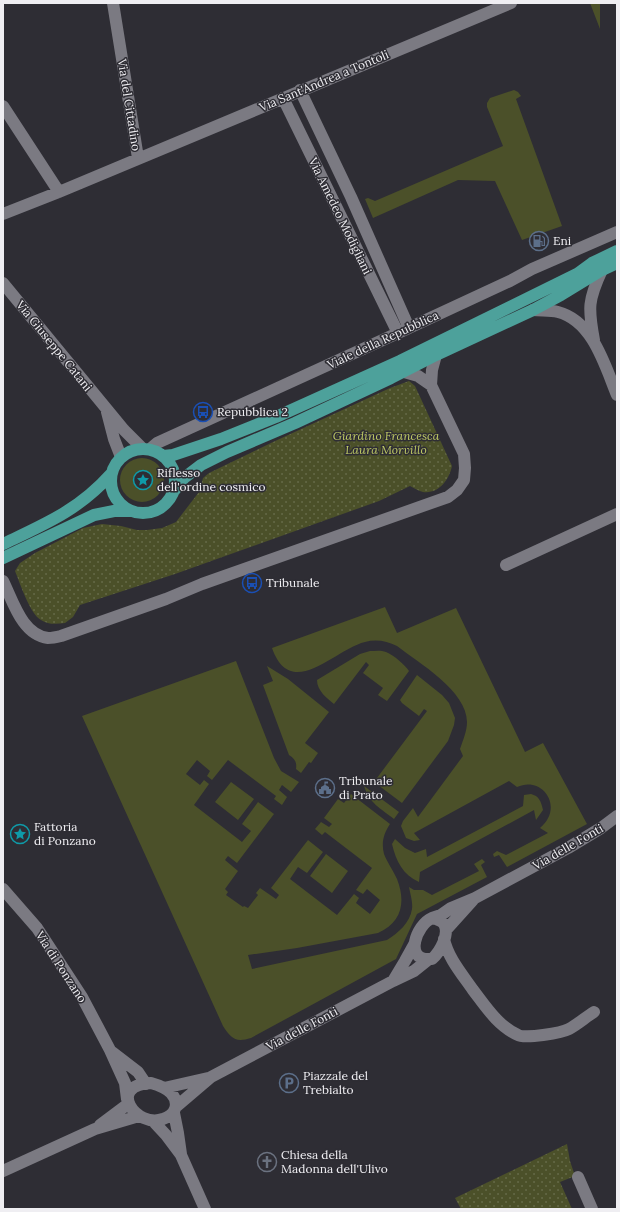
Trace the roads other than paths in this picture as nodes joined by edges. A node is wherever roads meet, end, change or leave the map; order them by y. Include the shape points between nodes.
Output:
1 (113, 3) edge
2 (511, 3) edge
3 (300, 90) junction
4 (282, 98) junction
5 (3, 106) edge
6 (316, 125) junction
7 (300, 134) junction
8 (138, 158) junction
9 (59, 192) junction
10 (3, 214) edge
11 (617, 232) edge
12 (617, 251) edge
13 (617, 263) edge
14 (602, 270) junction
15 (3, 283) edge
16 (533, 310) junction
17 (404, 331) junction
18 (595, 343) junction
19 (436, 355) junction
20 (404, 372) junction
21 (431, 385) junction
22 (617, 395) edge
23 (106, 409) junction
24 (146, 449) junction
25 (164, 456) junction
26 (120, 457) junction
27 (111, 474) junction
28 (173, 492) junction
29 (130, 511) junction
30 (617, 514) edge
31 (3, 544) edge
32 (3, 558) edge
33 (506, 565) dead end
34 (3, 581) edge
35 (617, 816) edge
36 (3, 890) edge
37 (475, 898) junction
38 (432, 918) junction
39 (445, 934) junction
40 (415, 943) junction
41 (431, 959) junction
42 (459, 970) junction
43 (393, 981) junction
44 (594, 1012) dead end
45 (110, 1050) junction
46 (211, 1077) junction
47 (146, 1084) junction
48 (164, 1088) junction
49 (128, 1101) junction
50 (175, 1109) junction
51 (139, 1116) junction
52 (153, 1121) junction
53 (95, 1129) junction
54 (181, 1156) junction
55 (3, 1171) edge
56 (578, 1177) dead end
57 (205, 1209) edge
58 (592, 1209) edge

1 - 8 street, Via del Cittadino
2 - 3 street, Via Sant'Andrea a Tontoli
3 - 4 street, Via Sant'Andrea a Tontoli
3 - 6 street, Via Amedeo Modigliani
4 - 7 street, Via Amedeo Modigliani
4 - 8 street, Via Sant'Andrea a Tontoli
5 - 9 street
6 - 7 street
6 - 17 street, Via Amedeo Modigliani via 351,197
7 - 17 street, Via Amedeo Modigliani
8 - 9 street, Via del Cittadino
9 - 10 street, Via del Cittadino
11 - 17 street, Viale della Repubblica via 532,269
12 - 25 main road, Viale della Repubblica via 520,303 400,361 221,440
13 - 14 main road
14 - 16 main road
14 - 18 street via 595,284 590,306
15 - 23 street, Via Giuseppe Catani
16 - 18 street via 564,314 579,325
16 - 19 main road
17 - 24 street, Viale della Repubblica
18 - 22 street
19 - 20 main road
19 - 21 street
20 - 21 street via 418,376
20 - 28 main road via 201,465 184,478
21 - 34 street via 464,454 464,480 448,497 61,636 49,638 38,635 27,627
23 - 24 street, Via Giuseppe Catani via 124,430
23 - 26 street
24 - 25 main road
24 - 26 main road, Viale della Repubblica via 134,449
25 - 28 main road via 174,473
26 - 27 main road
27 - 29 main road via 112,492 119,503
27 - 31 main road via 99,487 63,515
28 - 29 main road via 166,503 156,511
29 - 32 main road via 94,515
30 - 33 street
35 - 37 street, Via delle Fonti via 568,848
36 - 45 street, Via di Ponzano via 38,928 82,997
37 - 38 street, Via delle Fonti
37 - 39 street, Via delle Fonti
38 - 39 street via 444,924
38 - 40 street, Via delle Fonti via 422,926
39 - 41 street, Via delle Fonti via 439,950
39 - 42 street via 447,949
40 - 41 street via 419,957
40 - 43 street, Via delle Fonti
41 - 42 street via 450,964
41 - 43 street, Via delle Fonti
42 - 44 street via 489,1012 503,1026 519,1036 536,1036 567,1030
43 - 46 street, Via delle Fonti
45 - 47 street via 138,1072
45 - 49 street, Via di Ponzano via 125,1083
46 - 48 street, Via delle Fonti
46 - 50 street, Via delle Fonti
47 - 48 street via 152,1083
47 - 49 street via 130,1091
48 - 50 street via 175,1100
49 - 51 street
49 - 53 street
50 - 52 street via 168,1118
50 - 54 street
51 - 52 street
51 - 53 street
52 - 54 street
53 - 55 street
54 - 57 street
56 - 58 street

